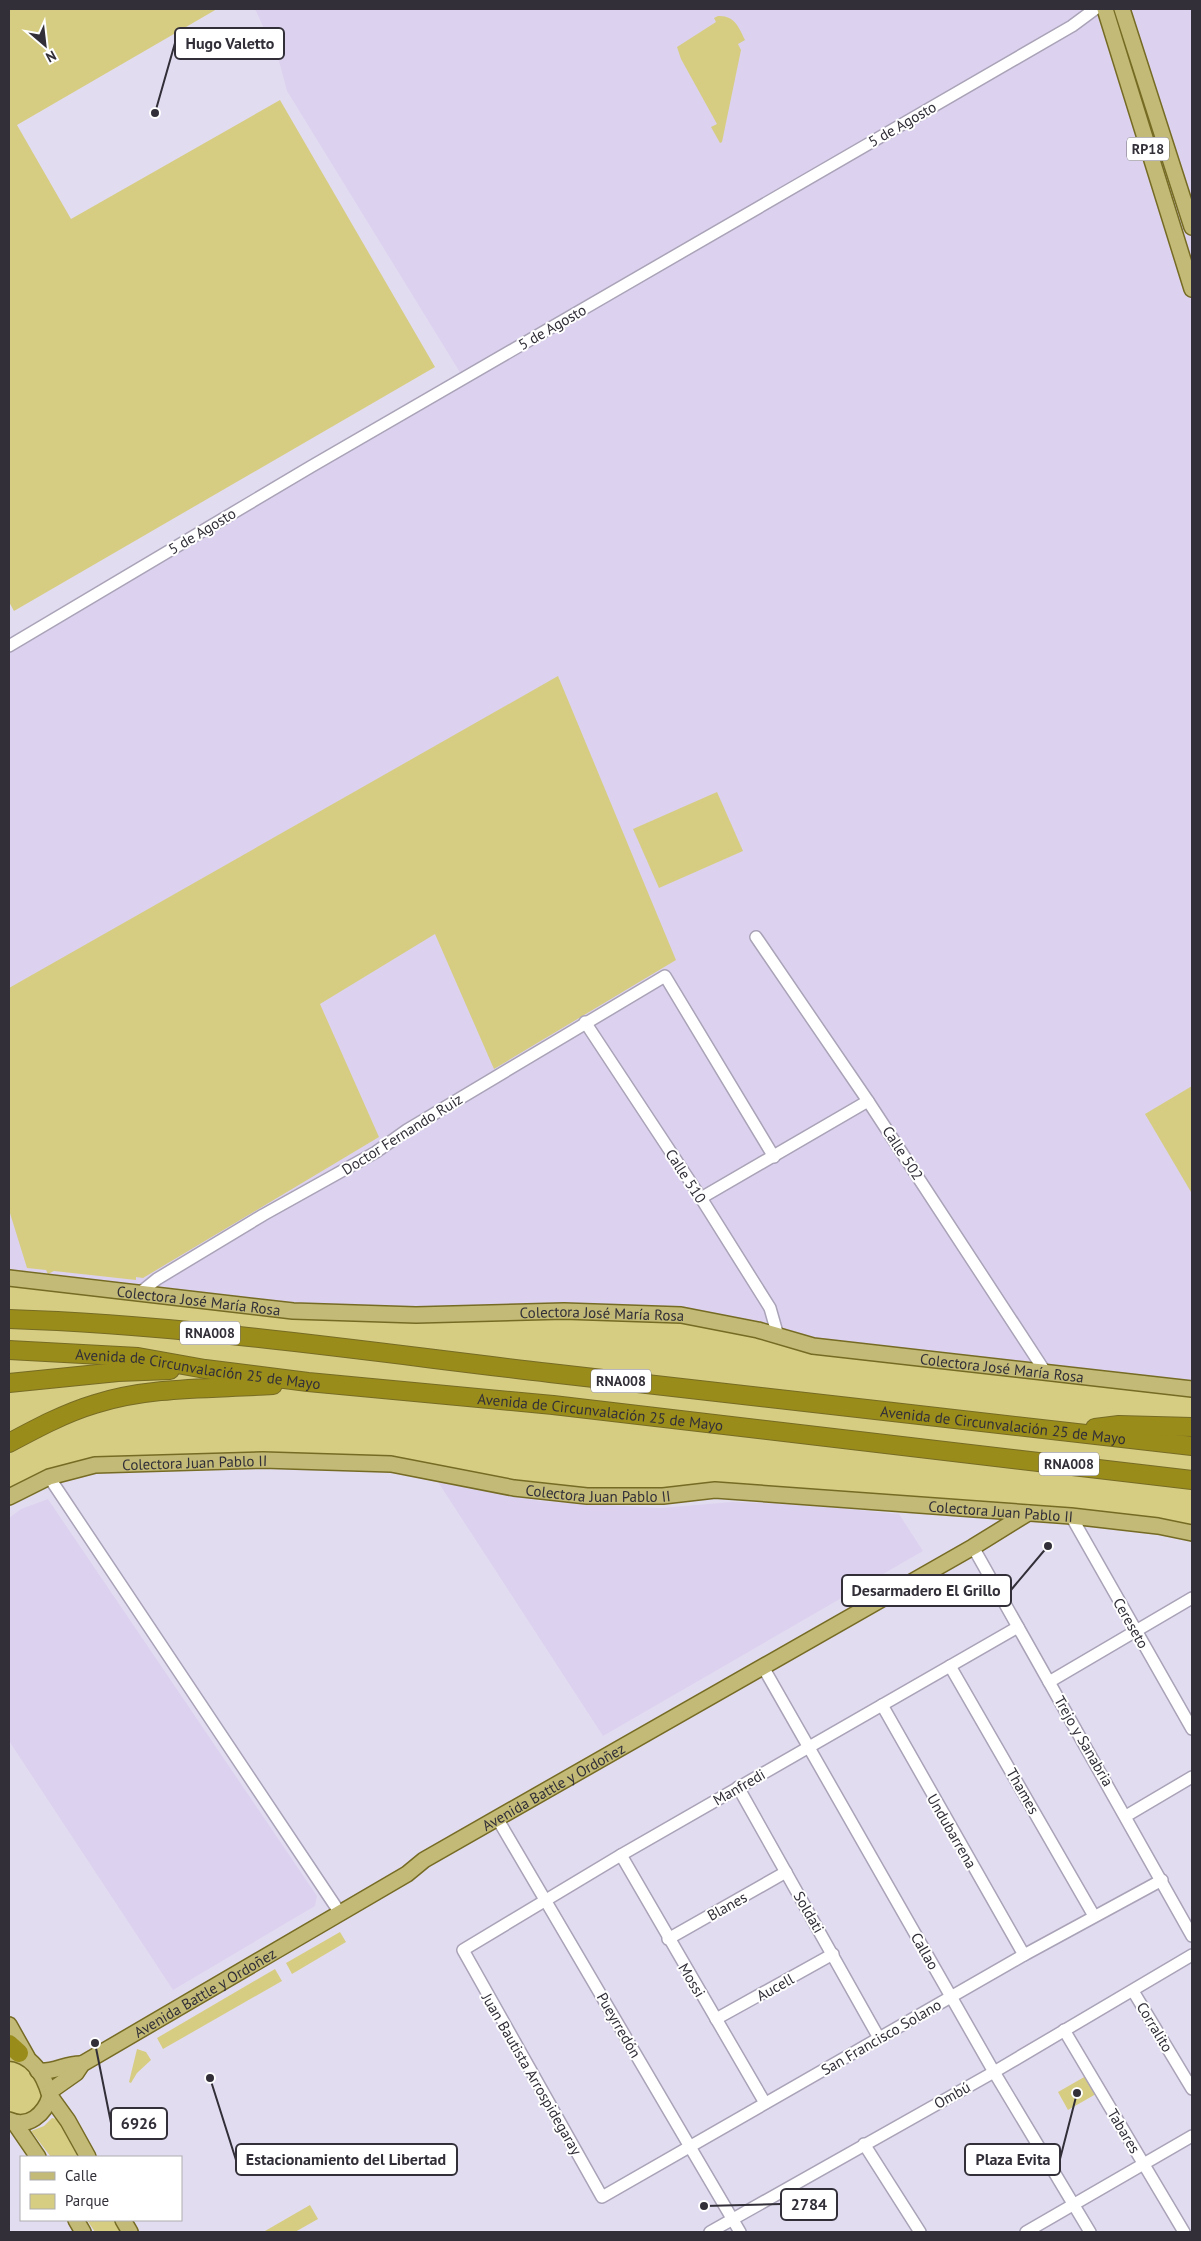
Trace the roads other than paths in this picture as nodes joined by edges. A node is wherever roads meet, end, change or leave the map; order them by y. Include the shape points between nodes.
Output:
1 (1095, 9) edge
2 (1105, 9) edge
3 (1122, 9) edge
4 (1192, 227) edge
5 (1192, 289) edge
6 (9, 646) edge
7 (756, 937) dead end
8 (585, 1022) junction
9 (868, 1101) junction
10 (774, 1156) junction
11 (701, 1198) junction
12 (9, 1278) edge
13 (141, 1292) junction
14 (9, 1308) edge
15 (9, 1320) edge
16 (82, 1322) junction
17 (778, 1336) junction
18 (9, 1350) edge
19 (205, 1369) junction
20 (1046, 1372) junction
21 (9, 1382) edge
22 (308, 1382) junction
23 (1192, 1389) edge
24 (1192, 1428) edge
25 (1064, 1431) junction
26 (9, 1443) edge
27 (1192, 1446) edge
28 (1141, 1473) junction
29 (50, 1476) junction
30 (1192, 1480) edge
31 (1192, 1485) edge
32 (9, 1498) edge
33 (1028, 1513) junction
34 (1071, 1516) junction
35 (1192, 1533) edge
36 (974, 1547) junction
37 (1192, 1598) edge
38 (1018, 1628) junction
39 (1135, 1631) junction
40 (950, 1666) junction
41 (763, 1667) junction
42 (1049, 1682) junction
43 (882, 1705) junction
44 (1192, 1729) edge
45 (808, 1747) junction
46 (1192, 1777) edge
47 (738, 1787) junction
48 (1126, 1816) junction
49 (498, 1818) junction
50 (621, 1856) junction
51 (786, 1872) junction
52 (1162, 1880) junction
53 (546, 1900) junction
54 (340, 1913) junction
55 (1094, 1916) junction
56 (1192, 1936) edge
57 (668, 1939) junction
58 (463, 1950) joint
59 (833, 1954) junction
60 (1024, 1955) junction
61 (1192, 1955) edge
62 (1134, 1991) junction
63 (952, 1997) junction
64 (716, 2019) junction
65 (9, 2025) edge
66 (1064, 2030) junction
67 (878, 2038) junction
68 (16, 2052) edge
69 (82, 2064) junction
70 (38, 2071) junction
71 (994, 2072) junction
72 (1192, 2089) edge
73 (50, 2094) junction
74 (765, 2103) junction
75 (11, 2121) edge
76 (1192, 2136) edge
77 (864, 2144) junction
78 (689, 2146) junction
79 (37, 2156) edge
80 (87, 2156) edge
81 (1144, 2163) junction
82 (602, 2197) joint
83 (1074, 2204) junction
84 (732, 2220) junction
85 (77, 2221) edge
86 (124, 2221) edge
87 (83, 2232) edge
88 (130, 2232) edge
89 (710, 2232) edge
90 (740, 2232) edge
91 (920, 2232) edge
92 (1026, 2232) edge
93 (1090, 2232) edge
94 (1184, 2232) edge

1 - 6 street, 5 de Agosto via 1072,26 312,466
2 - 5 main road, RP18
3 - 4 main road, RP18
7 - 9 street, Calle 502
8 - 10 street, Doctor Fernando Ruiz via 665,976
8 - 11 street, Calle 510
8 - 13 street, Doctor Fernando Ruiz via 376,1152 157,1279
9 - 10 street
9 - 20 street, Calle 502
10 - 11 street
11 - 17 street, Calle 510 via 770,1308
12 - 13 main road, Colectora José María Rosa
13 - 17 main road, Colectora José María Rosa via 293,1311 416,1316 564,1310 681,1315
14 - 16 highway
15 - 16 highway, Avenida de Circunvalación 25 de Mayo / RNA008
16 - 25 highway, Avenida de Circunvalación 25 de Mayo / RNA008 via 204,1332
17 - 20 main road, Colectora José María Rosa via 813,1346
18 - 19 highway, Avenida de Circunvalación 25 de Mayo / RNA008 via 138,1357
19 - 21 highway via 118,1372
19 - 22 highway, Avenida de Circunvalación 25 de Mayo / RNA008
20 - 23 main road, Colectora José María Rosa
22 - 26 highway via 152,1392 106,1401 46,1423
22 - 28 highway, Avenida de Circunvalación 25 de Mayo / RNA008 via 553,1405
24 - 25 highway via 1118,1425
25 - 27 highway, Avenida de Circunvalación 25 de Mayo / RNA008
28 - 30 highway, Avenida de Circunvalación 25 de Mayo / RNA008
28 - 31 highway
29 - 32 main road, Colectora Juan Pablo II
29 - 33 main road, Colectora Juan Pablo II via 95,1464 263,1460 391,1464 514,1488 586,1496 663,1496 715,1490
29 - 54 street
33 - 34 main road, Colectora Juan Pablo II
33 - 36 main road, Avenida Battle y Ordoñez
34 - 35 main road, Colectora Juan Pablo II
34 - 39 street, Cereseto
36 - 38 street, Trejo y Sanabria
36 - 41 main road, Avenida Battle y Ordoñez
37 - 39 street
38 - 40 street, Manfredi
38 - 42 street, Trejo y Sanabria
39 - 42 street
39 - 44 street, Cereseto
40 - 43 street, Manfredi
40 - 55 street, Thames
41 - 45 street, Callao
41 - 49 main road, Avenida Battle y Ordoñez
42 - 48 street, Trejo y Sanabria
43 - 45 street, Manfredi
43 - 60 street, Undubarrena
45 - 47 street, Manfredi
45 - 63 street, Callao
46 - 48 street
47 - 50 street, Manfredi
47 - 51 street, Soldati
48 - 52 street, Trejo y Sanabria
49 - 53 street, Pueyrredón
49 - 54 main road, Avenida Battle y Ordoñez
50 - 53 street, Manfredi
50 - 57 street, Mossi
51 - 57 street, Blanes
51 - 59 street, Soldati
52 - 55 street, San Francisco Solano
52 - 56 street, Trejo y Sanabria
53 - 58 street, Manfredi
53 - 78 street, Pueyrredón
54 - 69 main road, Avenida Battle y Ordoñez
55 - 60 street, San Francisco Solano
57 - 64 street, Mossi
58 - 82 street, Juan Bautista Arrospidegaray
59 - 64 street, Aucell
59 - 67 street, Soldati
60 - 63 street, San Francisco Solano
61 - 62 street, Ombú
62 - 66 street, Ombú
62 - 72 street, Corralito
63 - 67 street, San Francisco Solano
63 - 71 street, Callao
64 - 74 street, Mossi
65 - 68 main road
66 - 71 street, Ombú
66 - 81 street, Tabares
67 - 74 street, San Francisco Solano
68 - 70 main road
69 - 70 main road, Avenida Battle y Ordoñez via 70,2063 48,2072
69 - 73 main road, Avenida Battle y Ordoñez via 76,2074
70 - 73 main road
71 - 77 street, Ombú
71 - 83 street, Callao
73 - 75 main road via 45,2111 36,2118 24,2122
73 - 80 main road
74 - 78 street, San Francisco Solano
75 - 79 main road
76 - 81 street
77 - 84 street, Ombú
77 - 91 street
78 - 82 street, San Francisco Solano
78 - 84 street, Pueyrredón
81 - 83 street
81 - 94 street, Tabares
83 - 92 street
83 - 93 street, Callao
84 - 89 street, Ombú
84 - 90 street, Pueyrredón
85 - 87 main road
86 - 88 main road

